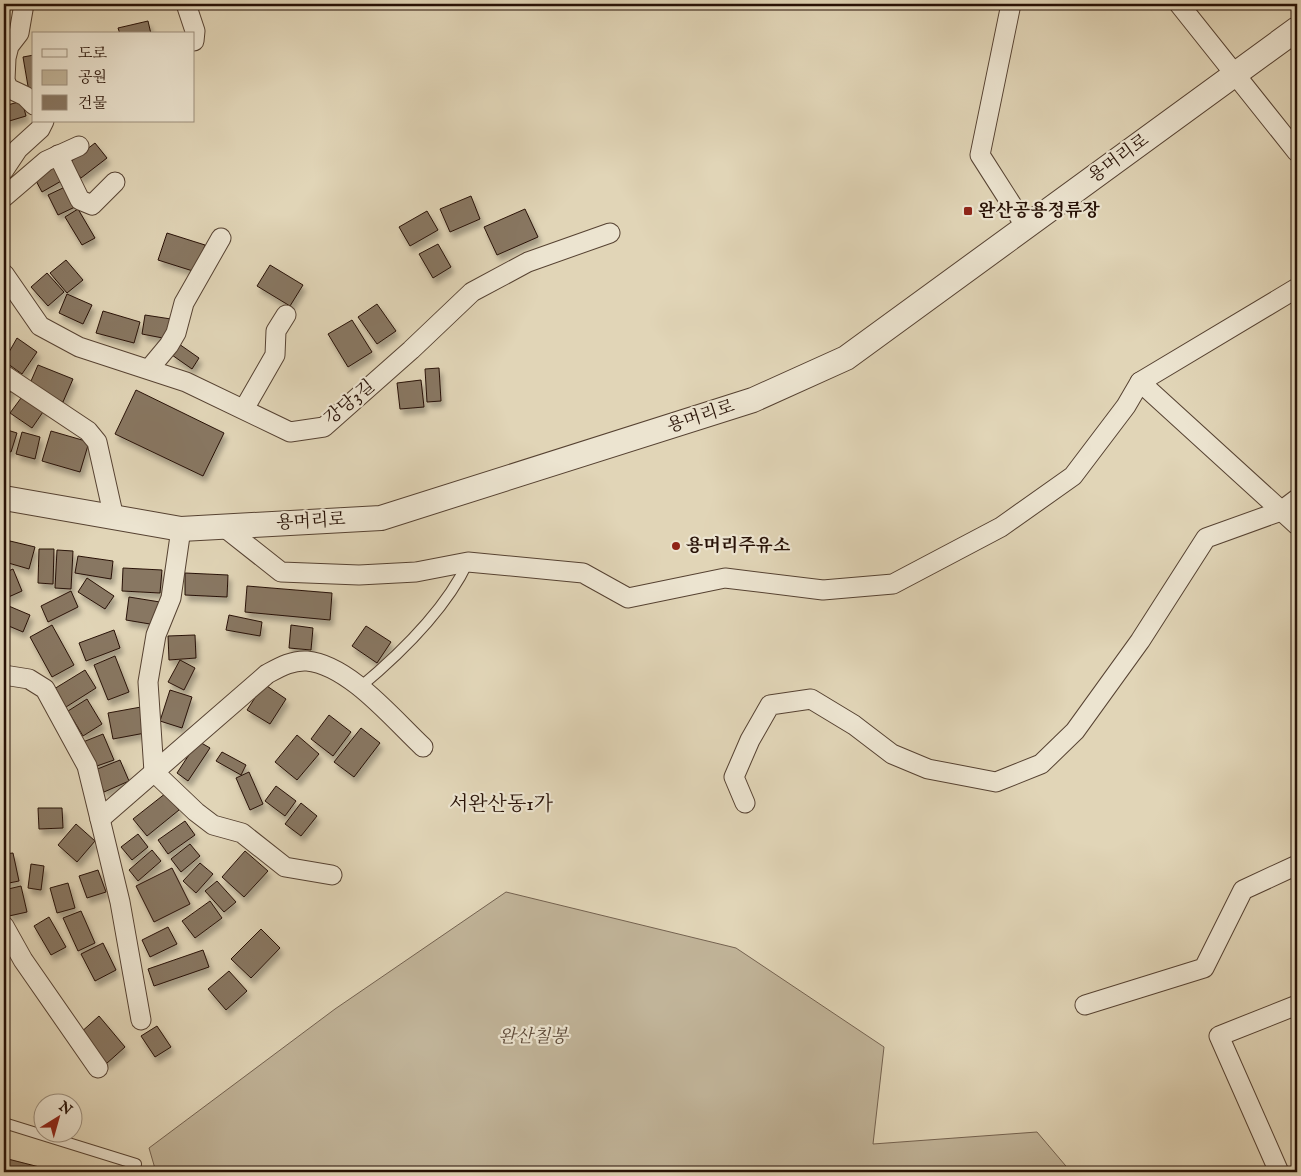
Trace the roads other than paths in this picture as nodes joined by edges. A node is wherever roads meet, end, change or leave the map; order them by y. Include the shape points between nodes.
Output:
1 (24, 4) edge
2 (186, 4) edge
3 (1011, 4) edge
4 (1180, 4) edge
5 (1297, 29) edge
6 (195, 32) edge
7 (1235, 73) junction
8 (32, 103) edge
9 (43, 122) edge
10 (79, 146) dead end
11 (1297, 152) edge
12 (58, 155) junction
13 (4, 170) edge
14 (115, 182) dead end
15 (4, 197) edge
16 (1026, 227) junction
17 (610, 233) dead end
18 (221, 238) dead end
19 (4, 274) edge
20 (1296, 293) edge
21 (286, 315) dead end
22 (149, 369) junction
23 (4, 374) edge
24 (1140, 382) junction
25 (244, 410) junction
26 (4, 498) edge
27 (1297, 499) edge
28 (1281, 511) junction
29 (114, 518) junction
30 (1297, 525) edge
31 (224, 527) junction
32 (181, 530) junction
33 (468, 562) junction
34 (4, 675) edge
35 (360, 688) junction
36 (423, 747) dead end
37 (154, 772) junction
38 (745, 804) dead end
39 (100, 819) junction
40 (1297, 865) edge
41 (332, 875) dead end
42 (4, 926) edge
43 (1297, 1004) edge
44 (1085, 1005) dead end
45 (140, 1020) dead end
46 (98, 1068) dead end
47 (4, 1123) edge
48 (134, 1172) edge
49 (1279, 1172) edge

1 - 8 street via 19,33 9,46 5,80 8,88
2 - 6 street
3 - 16 street via 980,155
4 - 7 street
5 - 7 street, 용머리로
7 - 11 street
7 - 16 street, 용머리로
9 - 13 street
10 - 12 street
12 - 14 street via 80,200 92,206
12 - 15 street via 46,161
16 - 31 street, 용머리로 via 846,358 753,400 381,518
17 - 25 street, 강당3길 via 528,262 472,292 324,427 290,432
18 - 22 street via 184,303 169,346
19 - 22 street, 강당3길 via 40,326 79,346
20 - 24 street
21 - 25 street via 276,331 275,355
22 - 25 street, 강당3길 via 186,382
23 - 29 street via 88,432 97,442
24 - 28 street
24 - 33 street via 1126,406 1073,476 1000,527 893,584 823,590 725,578 628,598 583,573
26 - 29 street, 용머리로
27 - 28 street
28 - 30 street
28 - 38 street via 1206,538 1103,693 1075,731 1041,764 996,782 928,769 892,754 854,725 811,699 770,705 734,777
29 - 32 street, 용머리로
31 - 32 street, 용머리로
31 - 33 street via 281,572 359,575 416,572
32 - 37 street via 172,598 156,635 148,682
33 - 35 lane via 454,587 399,654
34 - 39 street via 28,679 45,689 86,766
35 - 36 street
35 - 37 street via 329,666 306,661 285,664 267,674
37 - 39 street
37 - 41 street via 213,825 242,833 285,866
39 - 45 street via 120,902
40 - 44 street via 1243,890 1204,968
42 - 46 street via 23,960
43 - 49 street via 1219,1036
47 - 48 lane via 136,1164

